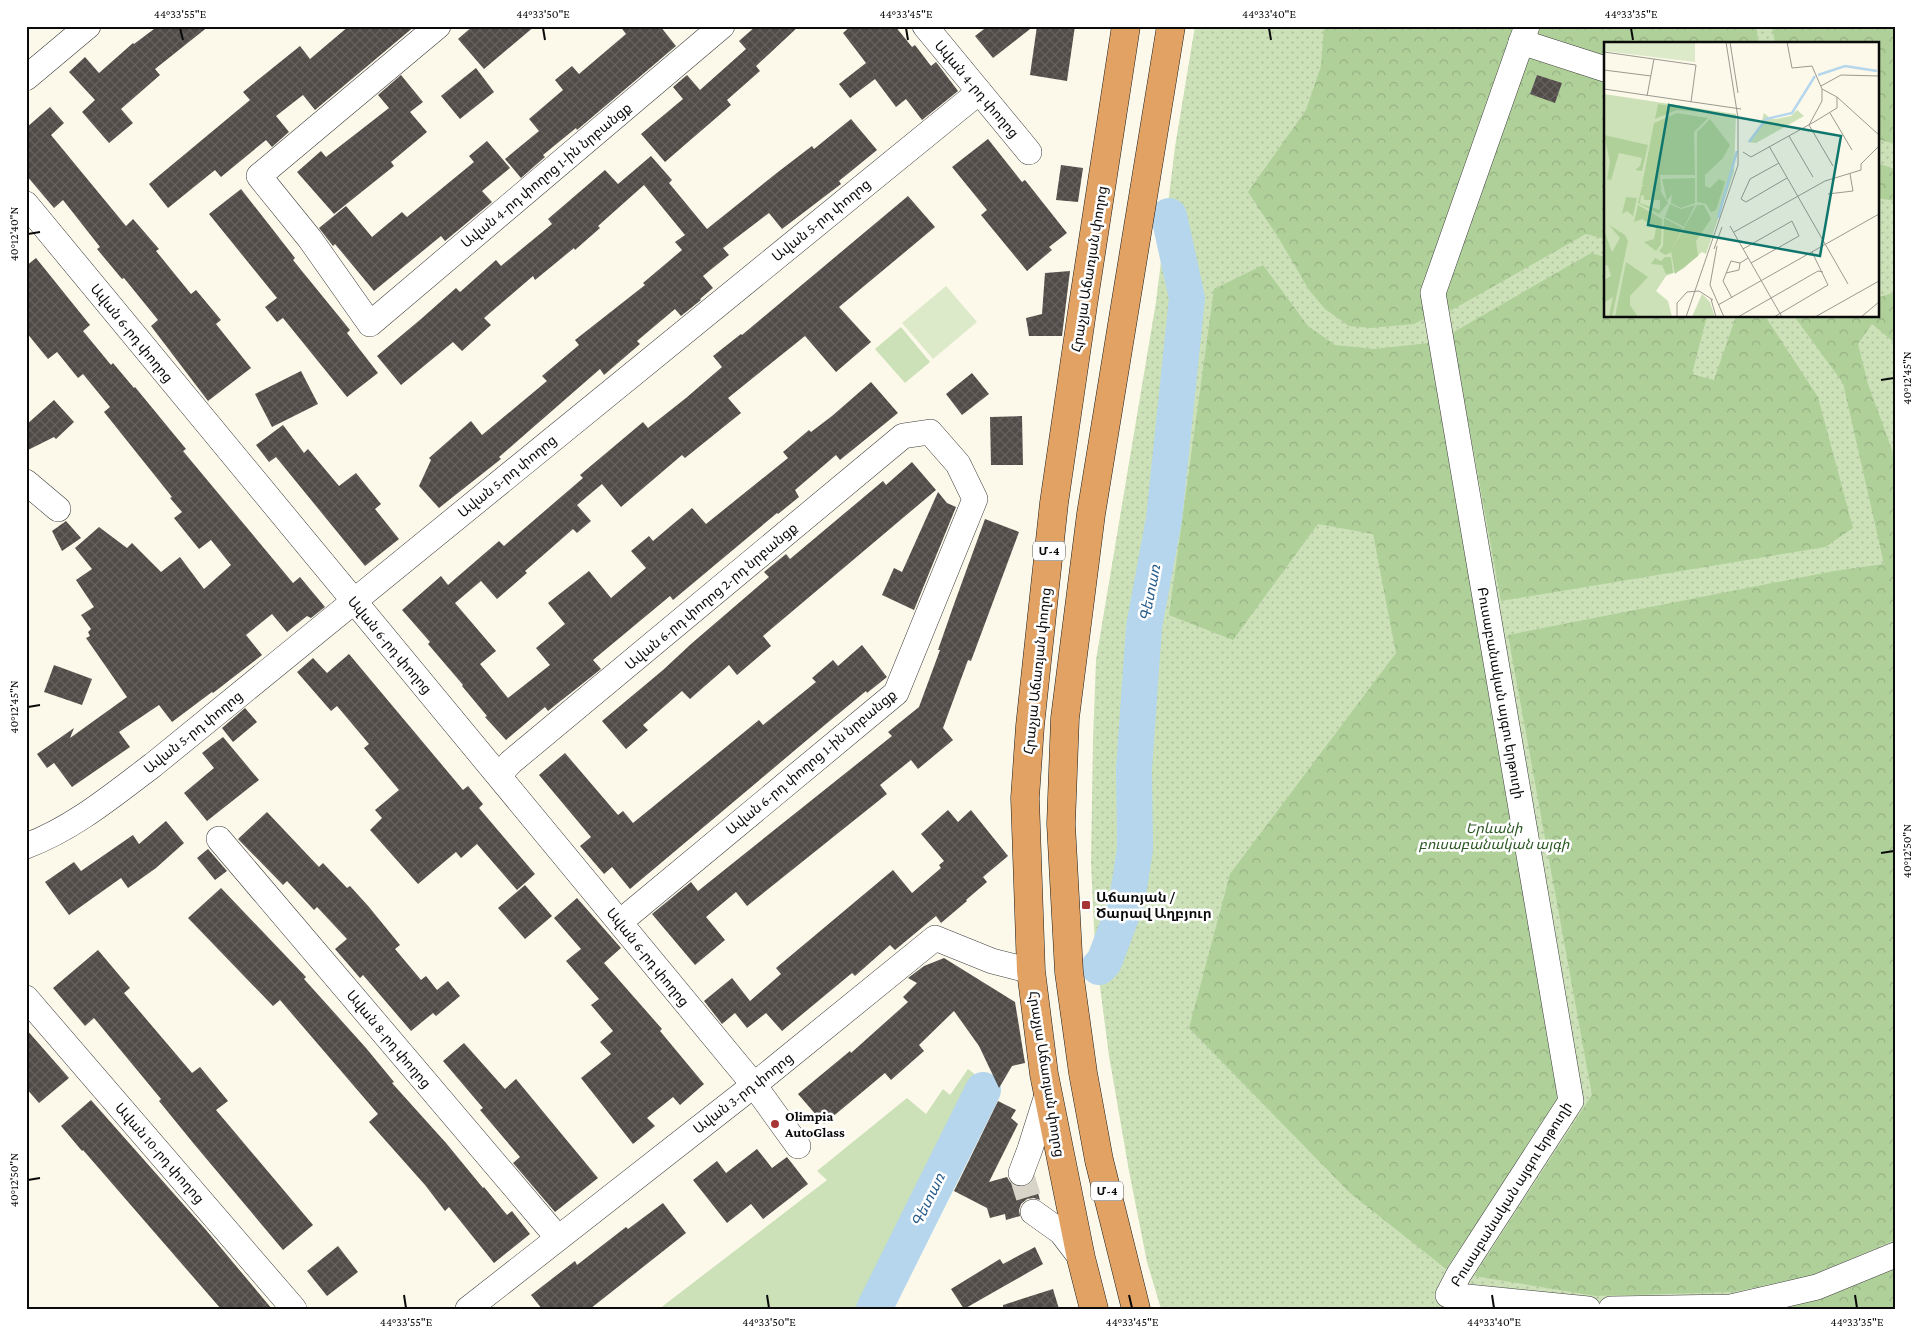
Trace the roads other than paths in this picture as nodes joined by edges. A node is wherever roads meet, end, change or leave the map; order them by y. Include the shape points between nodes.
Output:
1 (88, 26) edge
2 (438, 26) edge
3 (722, 26) edge
4 (925, 26) edge
5 (1126, 29) edge
6 (1170, 31) edge
7 (1524, 34) edge
8 (1604, 69) edge
9 (26, 78) edge
10 (979, 92) junction
11 (1030, 152) dead end
12 (26, 204) edge
13 (930, 432) joint
14 (26, 482) edge
15 (58, 509) dead end
16 (353, 602) junction
17 (499, 775) junction
18 (219, 839) dead end
19 (26, 846) edge
20 (620, 922) junction
21 (1031, 972) junction
22 (26, 998) edge
23 (754, 1085) junction
24 (1048, 1092) junction
25 (798, 1146) dead end
26 (1021, 1173) tunnel mouth
27 (1033, 1212) tunnel mouth
28 (558, 1238) junction
29 (1895, 1255) edge
30 (1081, 1258) junction
31 (294, 1309) edge
32 (468, 1309) edge
33 (1094, 1309) edge
34 (1136, 1309) edge
35 (1588, 1309) edge
36 (1611, 1309) edge

1 - 9 street
2 - 3 street, Ավան 4-րդ փողոց 1-ին նրբանցք via 259,176 310,239 370,324
4 - 10 street, Ավան 4-րդ փողոց
5 - 21 highway, Հրաչյա Աճառյան փողոց / Մ-4 via 1054,503 1030,726 1025,798
6 - 34 highway, Մ-4 via 1091,514 1065,718 1061,824 1069,972 1083,1073 1099,1160
7 - 8 street
7 - 35 street, Բուսաբանական այգու երթուղի via 1433,293 1572,1101 1448,1295
10 - 11 street, Ավան 4-րդ փողոց
10 - 16 street, Ավան 5-րդ փողոց
12 - 16 street, Ավան 6-րդ փողոց
13 - 17 street, Ավան 6-րդ փողոց 2-րդ նրբանցք via 903,436
13 - 20 street, Ավան 6-րդ փողոց 1-ին նրբանցք via 958,464 975,499 896,693
14 - 15 street
16 - 17 street, Ավան 6-րդ փողոց
16 - 19 street, Ավան 5-րդ փողոց via 153,765 88,813
17 - 20 street, Ավան 6-րդ փողոց
18 - 28 street, Ավան 8-րդ փողոց
20 - 23 street, Ավան 6-րդ փողոց
21 - 23 street, Ավան 3-րդ փողոց via 992,961 935,938
21 - 24 highway, Հրաչյա Աճառյան փողոց / Մ-4
22 - 31 street, Ավան 10-րդ փողոց
23 - 25 street, Ավան 6-րդ փողոց
23 - 28 street, Ավան 3-րդ փողոց
24 - 26 street
24 - 30 highway, Հրաչյա Աճառյան փողոց / Մ-4
27 - 30 street via 1061,1232
28 - 32 street, Ավան 3-րդ փողոց
29 - 36 street via 1817,1287 1731,1307
30 - 33 highway, Հրաչյա Աճառյան փողոց / Մ-4

